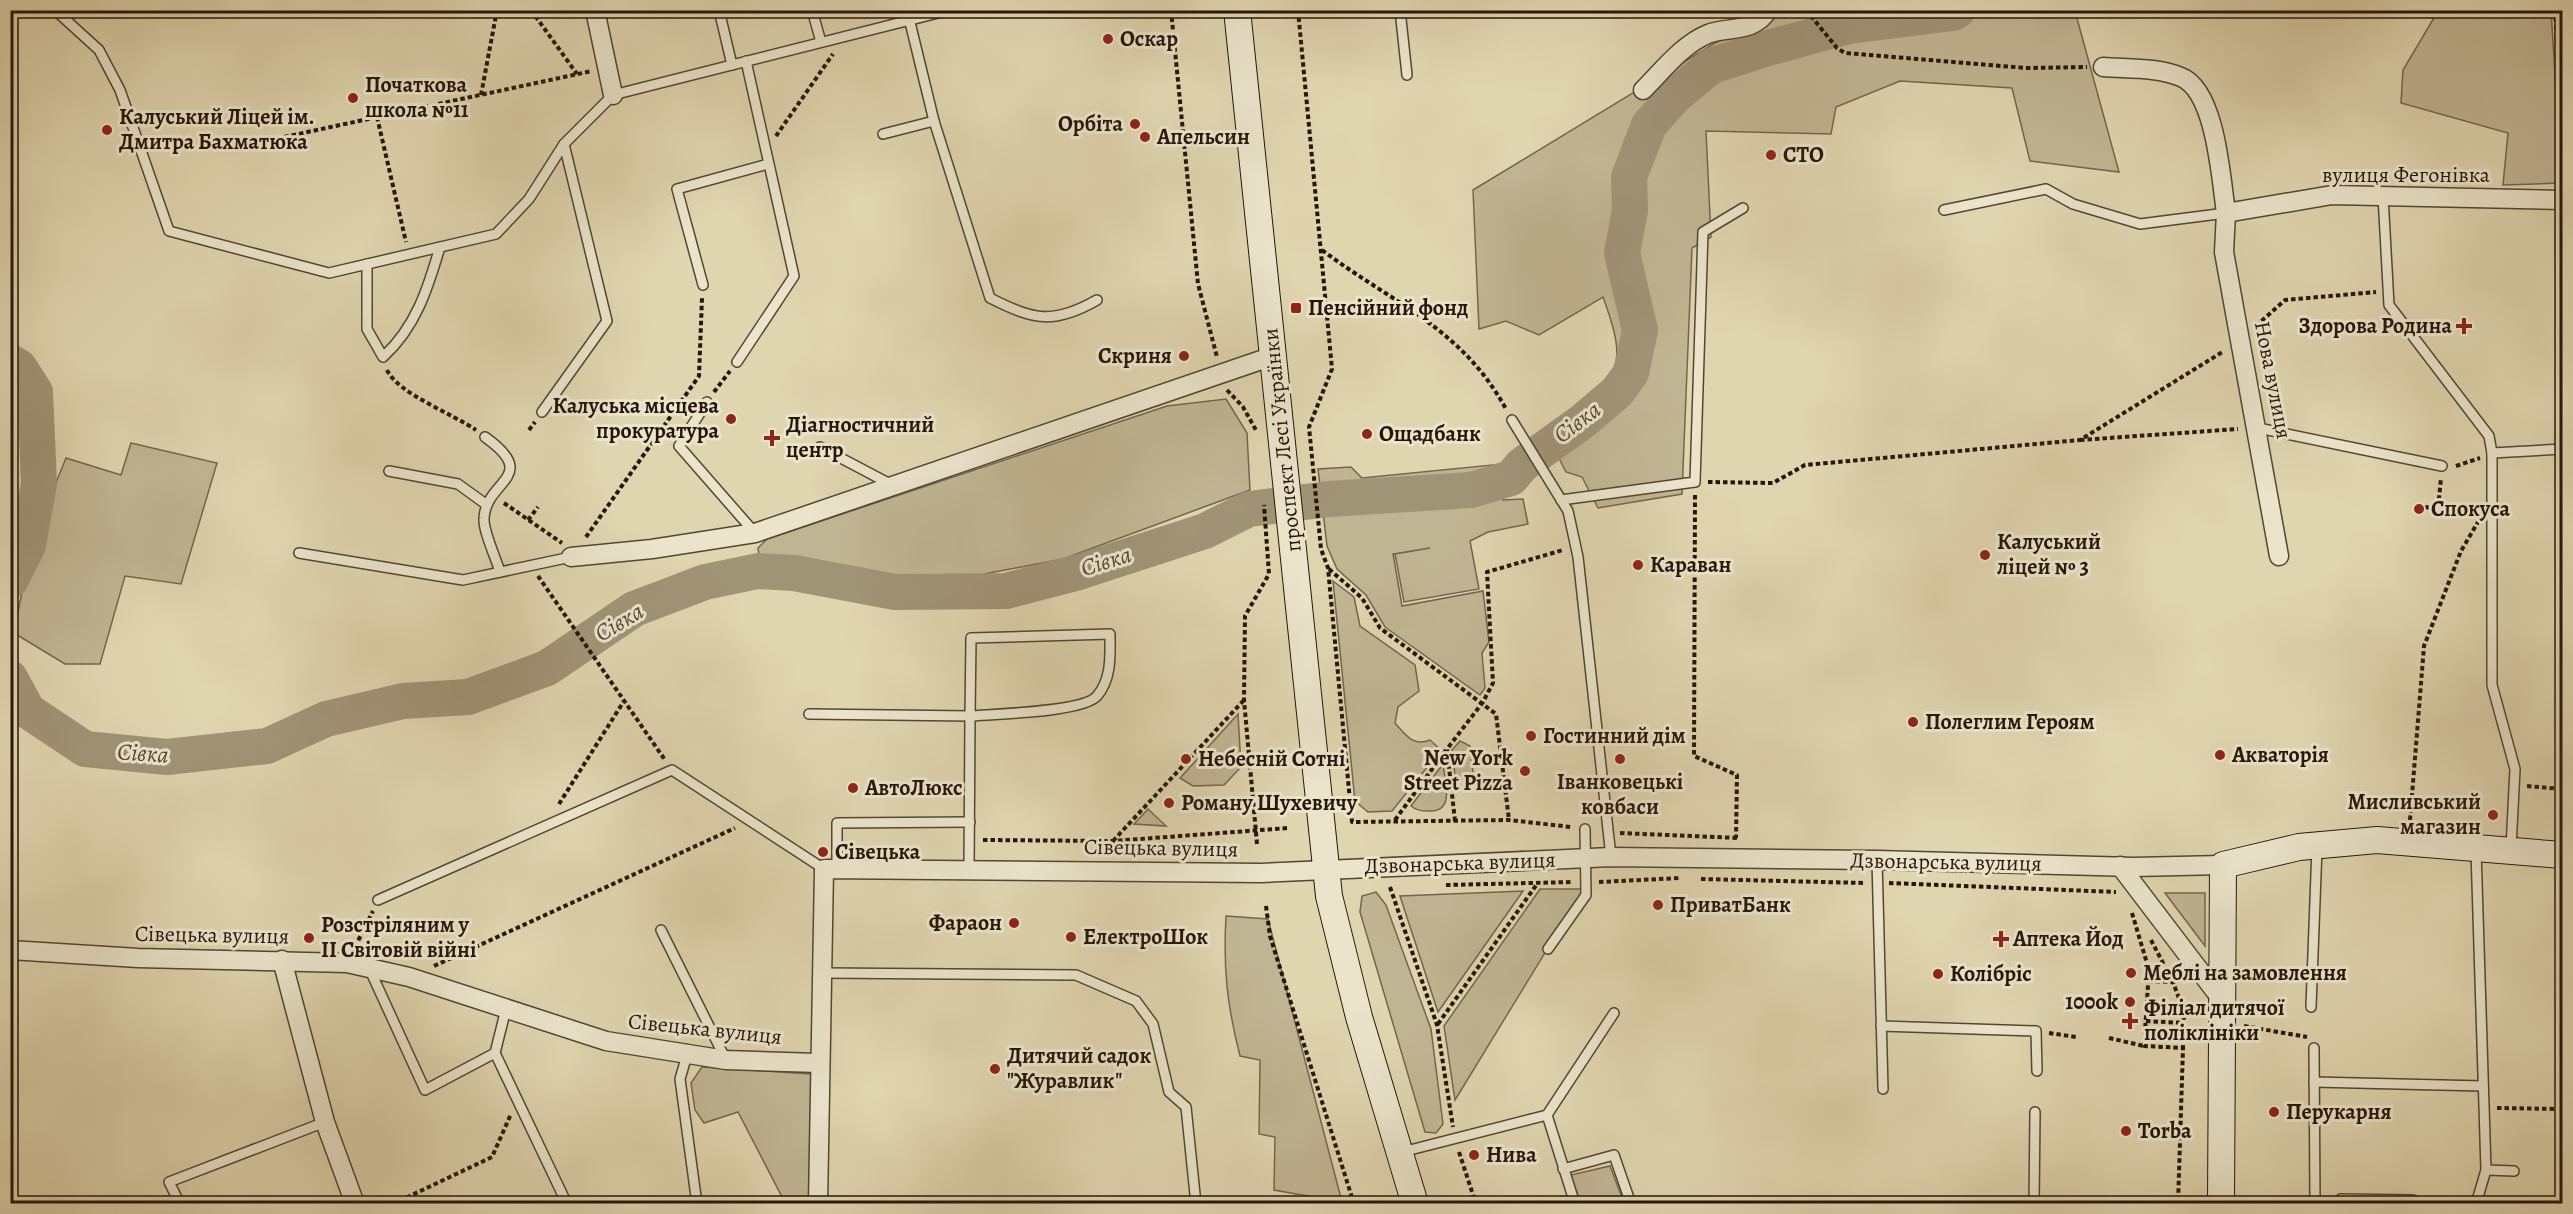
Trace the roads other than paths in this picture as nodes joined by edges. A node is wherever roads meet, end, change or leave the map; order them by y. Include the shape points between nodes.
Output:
1 (55, 10) edge
2 (594, 10) edge
3 (719, 10) edge
4 (812, 10) edge
5 (950, 10) edge
6 (1237, 10) edge
7 (1400, 10) edge
8 (1768, 10) edge
9 (908, 15) edge
10 (821, 42) junction
11 (746, 61) junction
12 (732, 65) junction
13 (2103, 67) road end
14 (1407, 75) dead end
15 (1643, 90) dead end
16 (613, 95) junction
17 (934, 121) junction
18 (883, 134) dead end
19 (564, 144) junction
20 (768, 164) junction
21 (2383, 196) junction
22 (2562, 201) edge
23 (1743, 208) dead end
24 (1944, 210) dead end
25 (2226, 213) junction
26 (440, 247) junction
27 (367, 264) junction
28 (703, 285) road end
29 (1097, 300) dead end
30 (1273, 356) junction
31 (737, 362) road end
32 (707, 402) road end
33 (542, 412) dead end
34 (1512, 420) road end
35 (2258, 428) junction
36 (485, 437) road end
37 (820, 447) dead end
38 (2562, 449) edge
39 (2492, 453) junction
40 (2442, 466) dead end
41 (389, 471) dead end
42 (895, 486) junction
43 (1561, 500) junction
44 (487, 505) junction
45 (756, 533) junction
46 (299, 553) dead end
47 (573, 554) joint
48 (2279, 555) dead end
49 (500, 572) junction
50 (809, 714) dead end
51 (970, 716) junction
52 (970, 822) junction
53 (1585, 829) road end
54 (2317, 845) junction
55 (2476, 848) junction
56 (2511, 850) junction
57 (2562, 855) edge
58 (1611, 857) junction
59 (1585, 858) junction
60 (1876, 860) junction
61 (2223, 865) junction
62 (2120, 866) junction
63 (831, 869) junction
64 (1326, 869) junction
65 (969, 870) junction
66 (378, 900) road end
67 (661, 930) dead end
68 (1548, 949) dead end
69 (10, 950) edge
70 (282, 960) junction
71 (369, 968) junction
72 (822, 973) junction
73 (2222, 1000) junction
74 (2311, 1007) dead end
75 (506, 1009) junction
76 (1614, 1013) dead end
77 (1881, 1026) junction
78 (2314, 1048) road end
79 (495, 1053) junction
80 (687, 1055) junction
81 (726, 1060) junction
82 (819, 1063) junction
83 (2037, 1071) dead end
84 (2314, 1082) junction
85 (2483, 1086) junction
86 (1883, 1089) dead end
87 (2035, 1112) dead end
88 (1547, 1115) junction
89 (325, 1122) junction
90 (1400, 1153) junction
91 (1563, 1169) junction
92 (2486, 1170) junction
93 (2514, 1171) dead end
94 (2413, 1200) dead end
95 (180, 1203) edge
96 (355, 1203) edge
97 (567, 1203) edge
98 (697, 1203) edge
99 (818, 1203) edge
100 (1196, 1203) edge
101 (1411, 1203) edge
102 (1575, 1203) edge
103 (1631, 1203) edge
104 (2034, 1203) edge
105 (2221, 1203) edge
106 (2315, 1203) edge
107 (2340, 1203) edge
108 (2476, 1203) edge

1 - 27 lane via 99,50 120,90 169,231 330,273
2 - 16 street
3 - 12 lane
4 - 10 lane
5 - 9 lane
6 - 30 main road, проспект Лесі Українки
7 - 14 lane
8 - 15 street via 1749,26 1714,32 1697,40
9 - 10 lane
9 - 17 lane
10 - 11 lane
11 - 12 lane
11 - 20 lane
12 - 16 lane
13 - 25 street via 2155,70 2182,77 2195,87 2207,108
16 - 19 lane
17 - 18 lane
17 - 29 lane via 990,298 1042,317 1070,315
19 - 26 lane via 529,199 496,234
19 - 33 lane via 607,321
20 - 28 lane via 677,189
20 - 31 lane via 794,276
21 - 22 street, вулиця Фегонівка
21 - 25 street, вулиця Фегонівка via 2332,195
21 - 39 lane via 2389,304 2489,436
23 - 43 lane via 1703,232 1695,482
24 - 25 lane via 2046,189 2073,204 2140,225
25 - 35 street, Нова вулиця via 2224,252
26 - 27 lane
26 - 27 lane via 424,301 383,357 367,329
30 - 42 street
30 - 64 main road, проспект Лесі Українки via 1284,456 1280,543
32 - 45 lane via 679,446
34 - 43 lane
35 - 40 lane
35 - 48 street, Нова вулиця
36 - 44 lane via 504,452 510,463 508,475
37 - 42 lane
38 - 39 lane
39 - 56 lane via 2492,685 2515,769
41 - 44 lane via 458,484
42 - 45 street
43 - 58 lane via 1568,511 1575,546
44 - 49 lane via 484,519
45 - 47 street via 652,549
46 - 49 lane via 454,579
47 - 49 lane
50 - 51 lane
51 - 51 lane via 1077,707 1097,698 1109,675 1110,634 971,638
51 - 52 lane
52 - 63 lane via 837,824
52 - 65 lane
53 - 59 lane
54 - 55 main road, Дзвонарська вулиця via 2377,840
54 - 61 main road, Дзвонарська вулиця
54 - 74 lane
55 - 56 main road, Дзвонарська вулиця
55 - 85 lane
56 - 57 main road, Дзвонарська вулиця
58 - 59 street, Дзвонарська вулиця
58 - 60 street, Дзвонарська вулиця
59 - 64 street, Дзвонарська вулиця
59 - 68 lane via 1586,895
60 - 62 street, Дзвонарська вулиця
60 - 77 lane
61 - 62 street, Дзвонарська вулиця
61 - 73 main road
62 - 73 street
63 - 65 street, Сівецька вулиця
63 - 66 lane via 672,770
63 - 72 street
64 - 65 street, Сівецька вулиця via 1261,873
64 - 90 main road, проспект Лесі Українки via 1356,1006
67 - 81 lane
69 - 70 street, Сівецька вулиця via 138,958
70 - 71 street, Сівецька вулиця
70 - 89 street
71 - 75 street, Сівецька вулиця
71 - 79 lane via 424,1090
72 - 82 street
72 - 100 lane via 1076,975 1136,1001 1153,1024 1169,1092 1186,1107
73 - 105 main road
75 - 79 lane
75 - 80 street, Сівецька вулиця via 606,1041
76 - 88 lane
77 - 83 lane via 2036,1031
77 - 86 lane
78 - 84 lane
79 - 97 lane
80 - 81 street, Сівецька вулиця
80 - 98 lane via 680,1079
81 - 82 street, Сівецька вулиця
82 - 99 street
84 - 85 lane
84 - 106 lane
85 - 92 lane
87 - 104 lane
88 - 90 lane
88 - 91 lane
89 - 95 lane via 169,1182
89 - 96 street
90 - 101 main road, проспект Лесі Українки
91 - 102 lane
91 - 103 lane via 1614,1155
92 - 93 lane
92 - 108 lane
94 - 107 lane via 2341,1199

